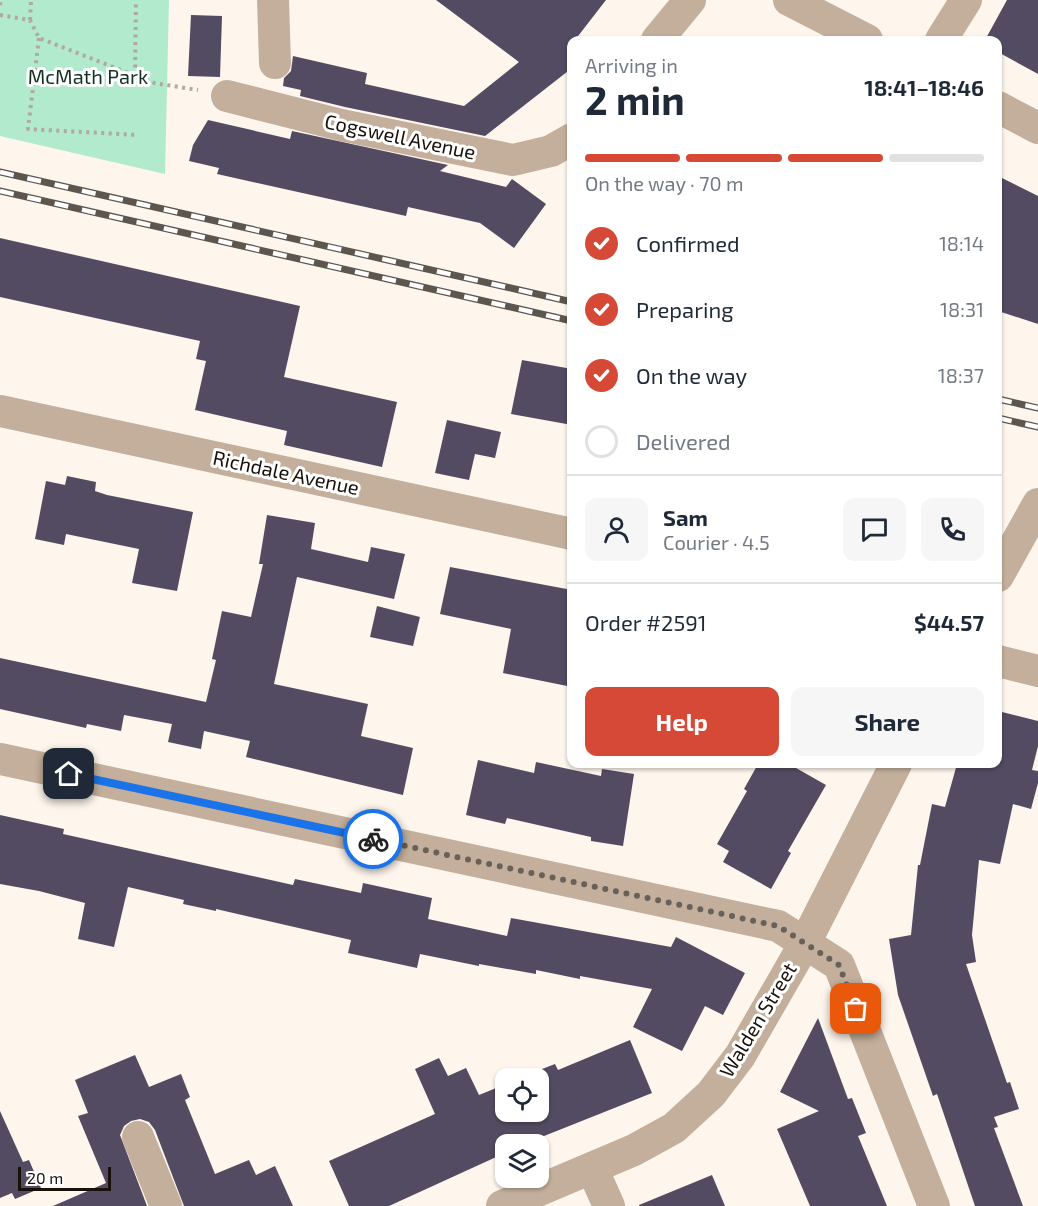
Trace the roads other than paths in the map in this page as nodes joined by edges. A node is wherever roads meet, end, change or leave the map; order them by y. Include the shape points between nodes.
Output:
1 (273, 0) edge
2 (690, 0) edge
3 (789, 0) edge
4 (966, 0) edge
5 (660, 36) edge
6 (859, 36) edge
7 (944, 36) edge
8 (275, 63) dead end
9 (227, 96) road end
10 (1002, 109) edge
11 (1038, 128) edge
12 (561, 145) edge
13 (0, 411) edge
14 (1038, 504) edge
15 (567, 533) edge
16 (1002, 569) edge
17 (1002, 662) edge
18 (1038, 671) edge
19 (0, 759) edge
20 (894, 768) edge
21 (805, 943) junction
22 (138, 1137) dead end
23 (592, 1168) junction
24 (166, 1206) edge
25 (502, 1206) edge
26 (609, 1206) edge
27 (934, 1206) edge

1 - 8 street
2 - 5 street
3 - 6 street
4 - 7 street
9 - 12 street, Cogswell Avenue via 513,160
10 - 11 street
13 - 15 street, Richdale Avenue
14 - 16 street
17 - 18 street
19 - 21 street via 778,926
20 - 21 street, Walden Street
21 - 23 street, Walden Street via 740,1056 711,1094 674,1128
21 - 27 street via 839,965
22 - 24 street
23 - 25 street, Walden Street
23 - 26 street

